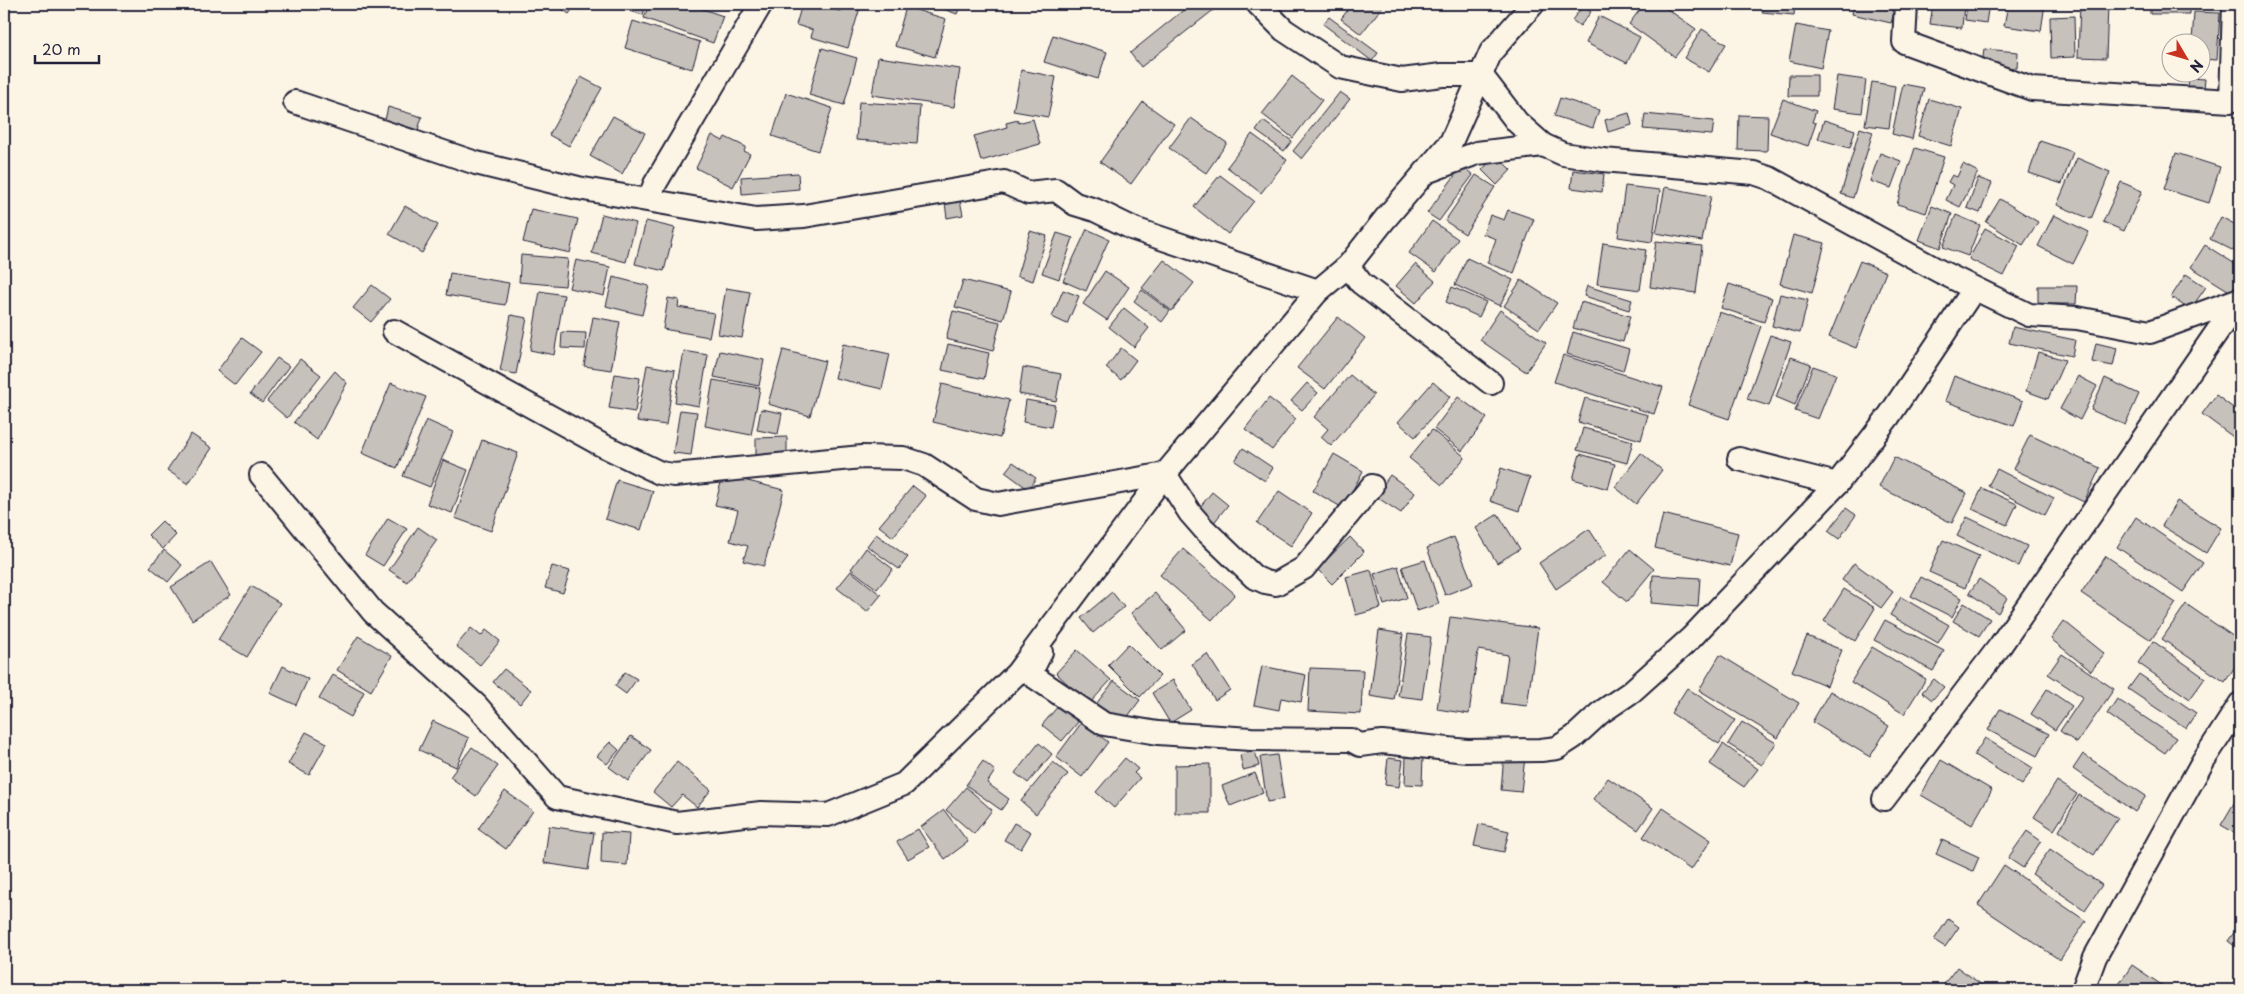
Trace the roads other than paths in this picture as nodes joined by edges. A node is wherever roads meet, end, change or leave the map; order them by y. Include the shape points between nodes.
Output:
1 (761, 4) edge
2 (1258, 4) edge
3 (1533, 4) edge
4 (1906, 4) edge
5 (2234, 4) edge
6 (1481, 75) junction
7 (295, 102) dead end
8 (2236, 104) edge
9 (1543, 145) junction
10 (1425, 172) junction
11 (649, 199) junction
12 (1348, 266) junction
13 (1974, 289) junction
14 (1318, 291) junction
15 (2240, 300) edge
16 (394, 332) dead end
17 (1491, 383) dead end
18 (1739, 460) dead end
19 (1165, 474) junction
20 (261, 475) dead end
21 (1837, 484) junction
22 (1372, 486) dead end
23 (1060, 613) junction
24 (2240, 704) edge
25 (1884, 799) dead end
26 (2083, 990) edge

1 - 11 street
2 - 6 street via 1284,30 1340,68 1402,80
3 - 6 street via 1491,52
4 - 8 street via 1904,42 2032,89
5 - 8 street
6 - 9 street via 1517,122
6 - 10 street via 1450,142
7 - 11 street via 476,163 578,188
9 - 10 street via 1477,154
9 - 13 street via 1563,154 1603,160 1761,175
10 - 12 street
11 - 14 street via 756,219 804,216 1004,182 1028,193 1056,190 1075,204 1134,229
12 - 14 street
12 - 17 street via 1360,283
13 - 15 street via 2029,315 2077,318 2150,332
13 - 21 street via 1889,416
14 - 19 street
15 - 25 street via 2000,646
16 - 19 street via 660,473 674,475 862,457 903,458 924,465 976,499 998,504
18 - 21 street
19 - 22 street via 1204,529 1254,577 1276,584 1304,568
19 - 23 street
20 - 23 street via 374,612 476,706 558,796 677,823 761,813 828,815 904,784 1017,673
21 - 23 street via 1691,638 1631,692 1557,748 1468,751 1382,742 1360,745 1351,740 1168,734 1104,724 1030,674
24 - 26 street via 2203,761 2095,957

